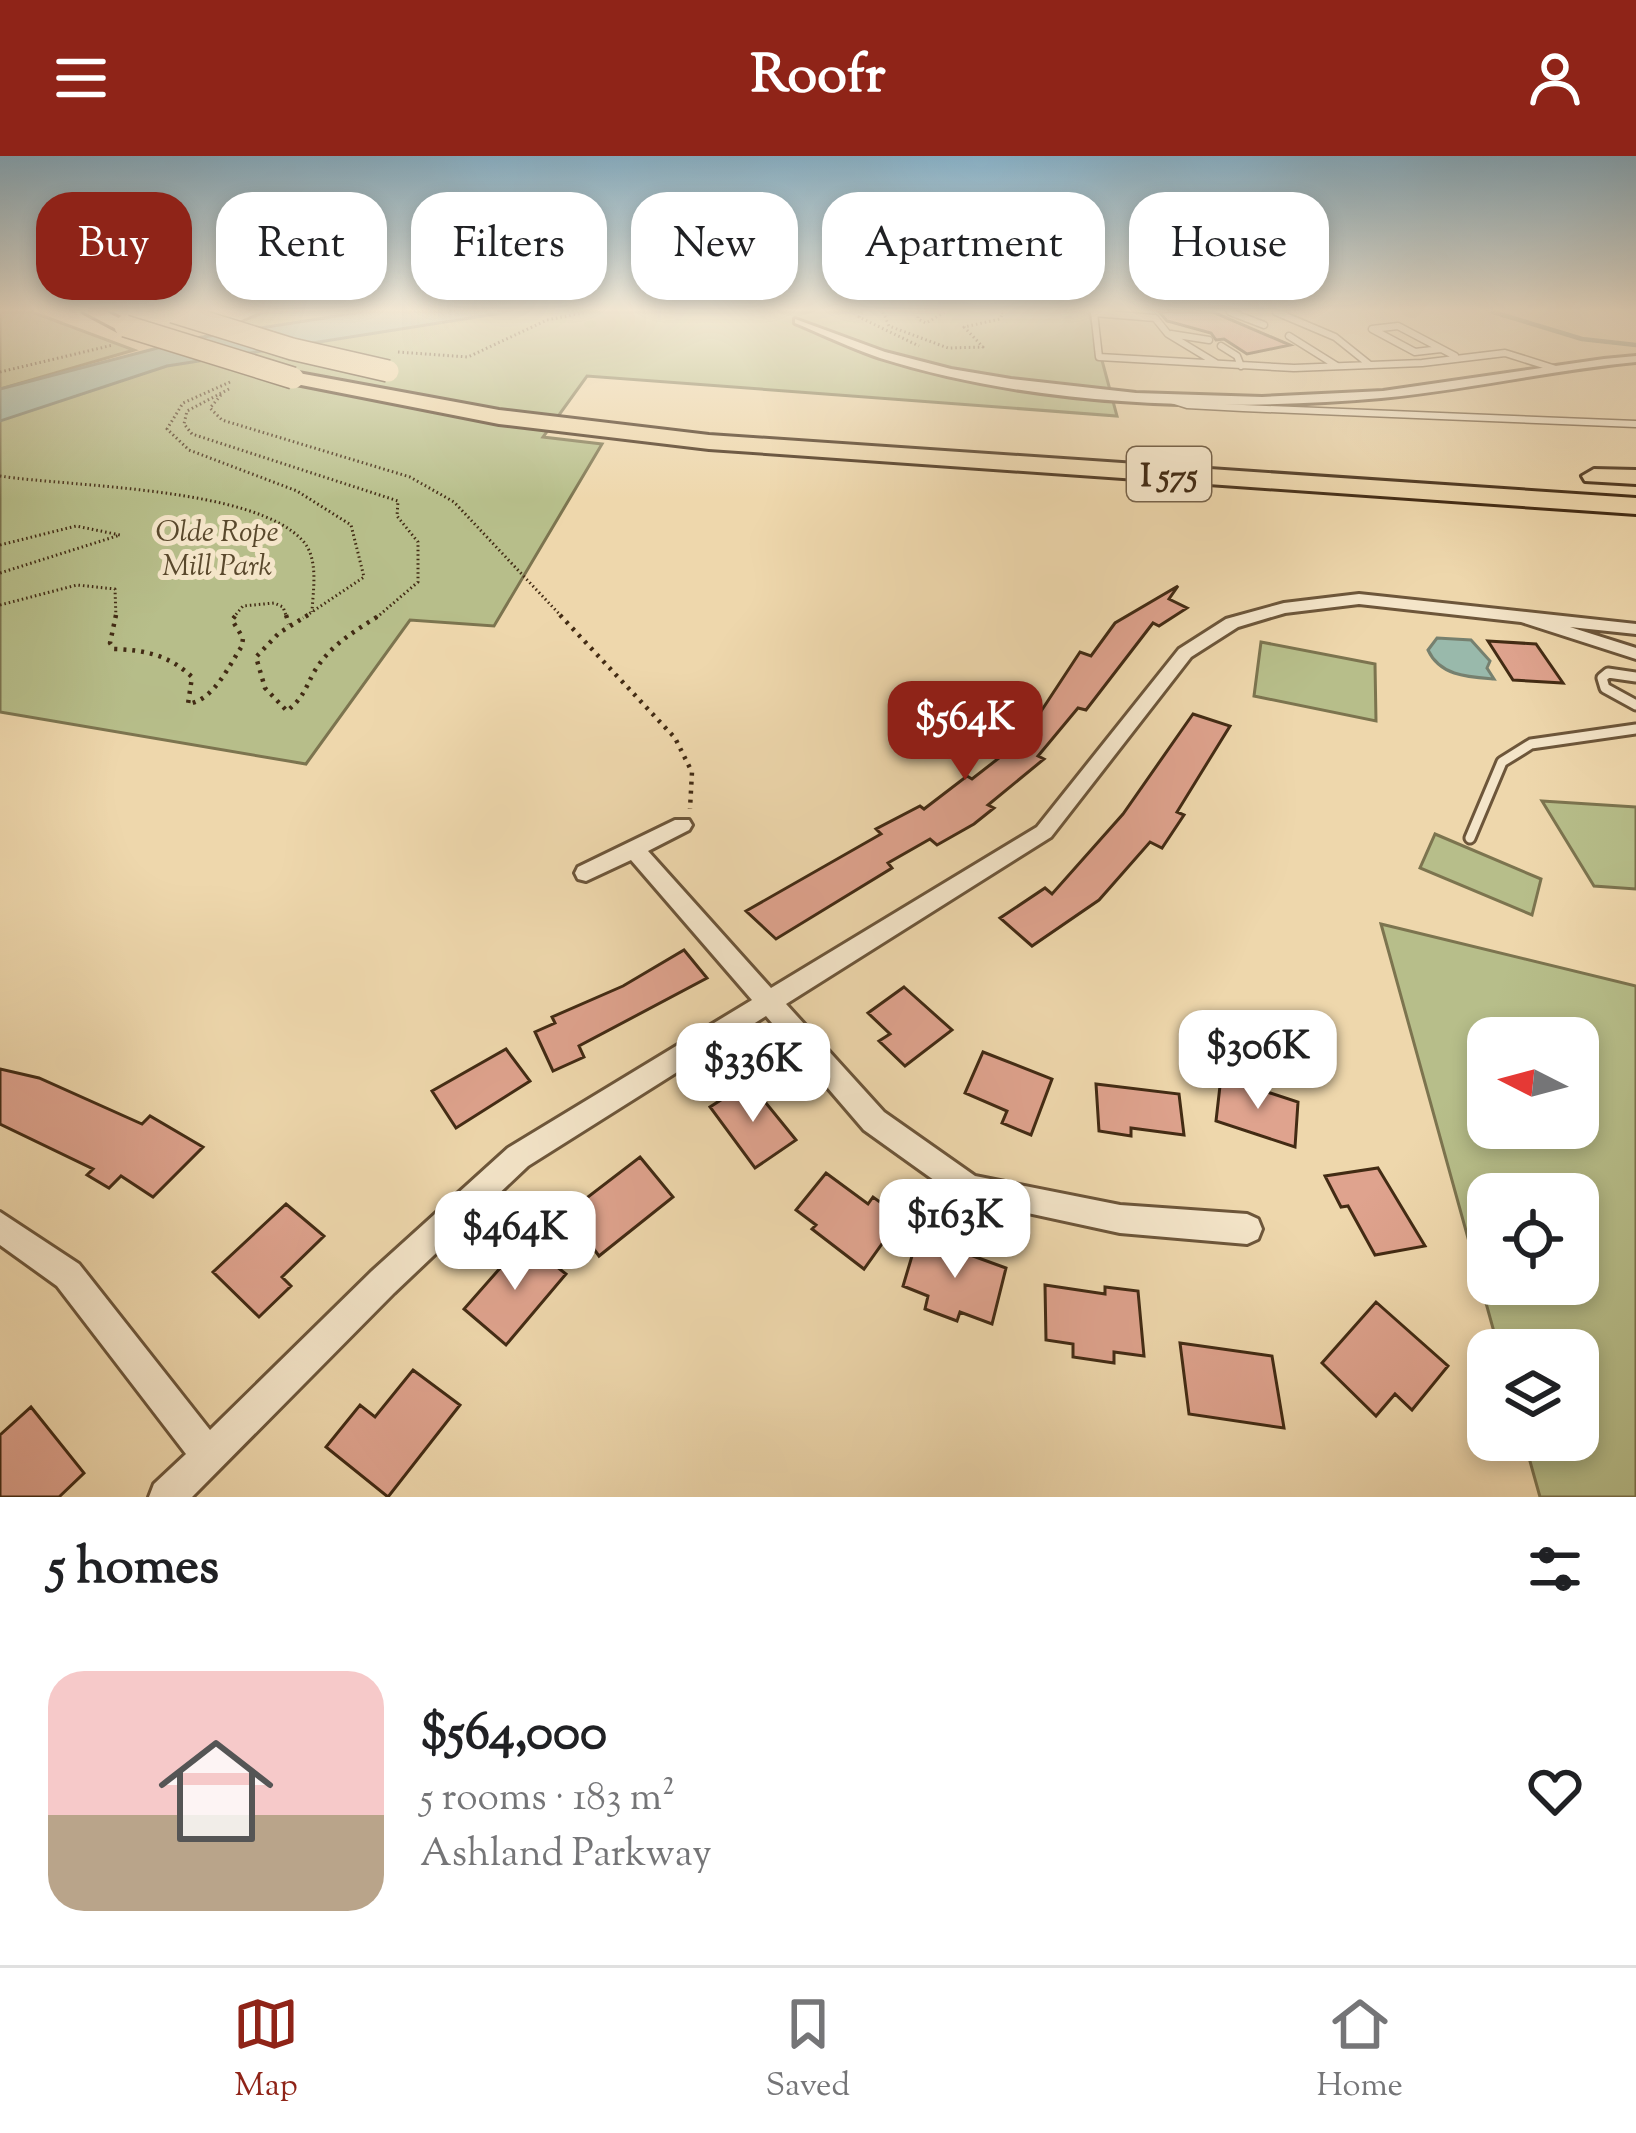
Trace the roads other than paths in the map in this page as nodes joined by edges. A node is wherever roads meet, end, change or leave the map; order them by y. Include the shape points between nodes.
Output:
1 (285, 375) edge
2 (434, 375) edge
3 (971, 375) edge
4 (1516, 375) edge
5 (469, 386) dead end
6 (1160, 394) junction
7 (526, 395) dead end
8 (428, 405) junction
9 (1636, 424) edge
10 (1164, 448) dead end
11 (1582, 475) dead end
12 (1636, 478) edge
13 (1636, 495) edge
14 (1636, 508) edge
15 (1523, 617) junction
16 (1636, 629) edge
17 (1636, 654) edge
18 (1636, 677) edge
19 (1636, 705) edge
20 (1636, 729) edge
21 (682, 825) road end
22 (1470, 838) dead end
23 (634, 849) junction
24 (586, 873) dead end
25 (771, 1001) junction
26 (0, 1227) edge
27 (1247, 1229) dead end
28 (209, 1456) junction
29 (167, 1497) edge

1 - 8 highway, I 575, bridge
2 - 5 highway, bridge
3 - 6 street
4 - 6 street via 1307,398
6 - 9 lane via 1187,405
7 - 10 highway, I 575 via 714,417
8 - 13 highway via 771,437
8 - 14 highway, I 575 via 728,443
11 - 12 highway
15 - 16 street
15 - 17 street
15 - 25 street via 1359,599 1232,623 1185,653 1044,832
18 - 19 lane via 1601,678
20 - 22 lane via 1531,744 1502,762
21 - 23 street
23 - 24 street
23 - 25 street
25 - 27 street via 874,1121 969,1188 1120,1220
25 - 28 street via 518,1157
26 - 28 street via 68,1275
28 - 29 street

